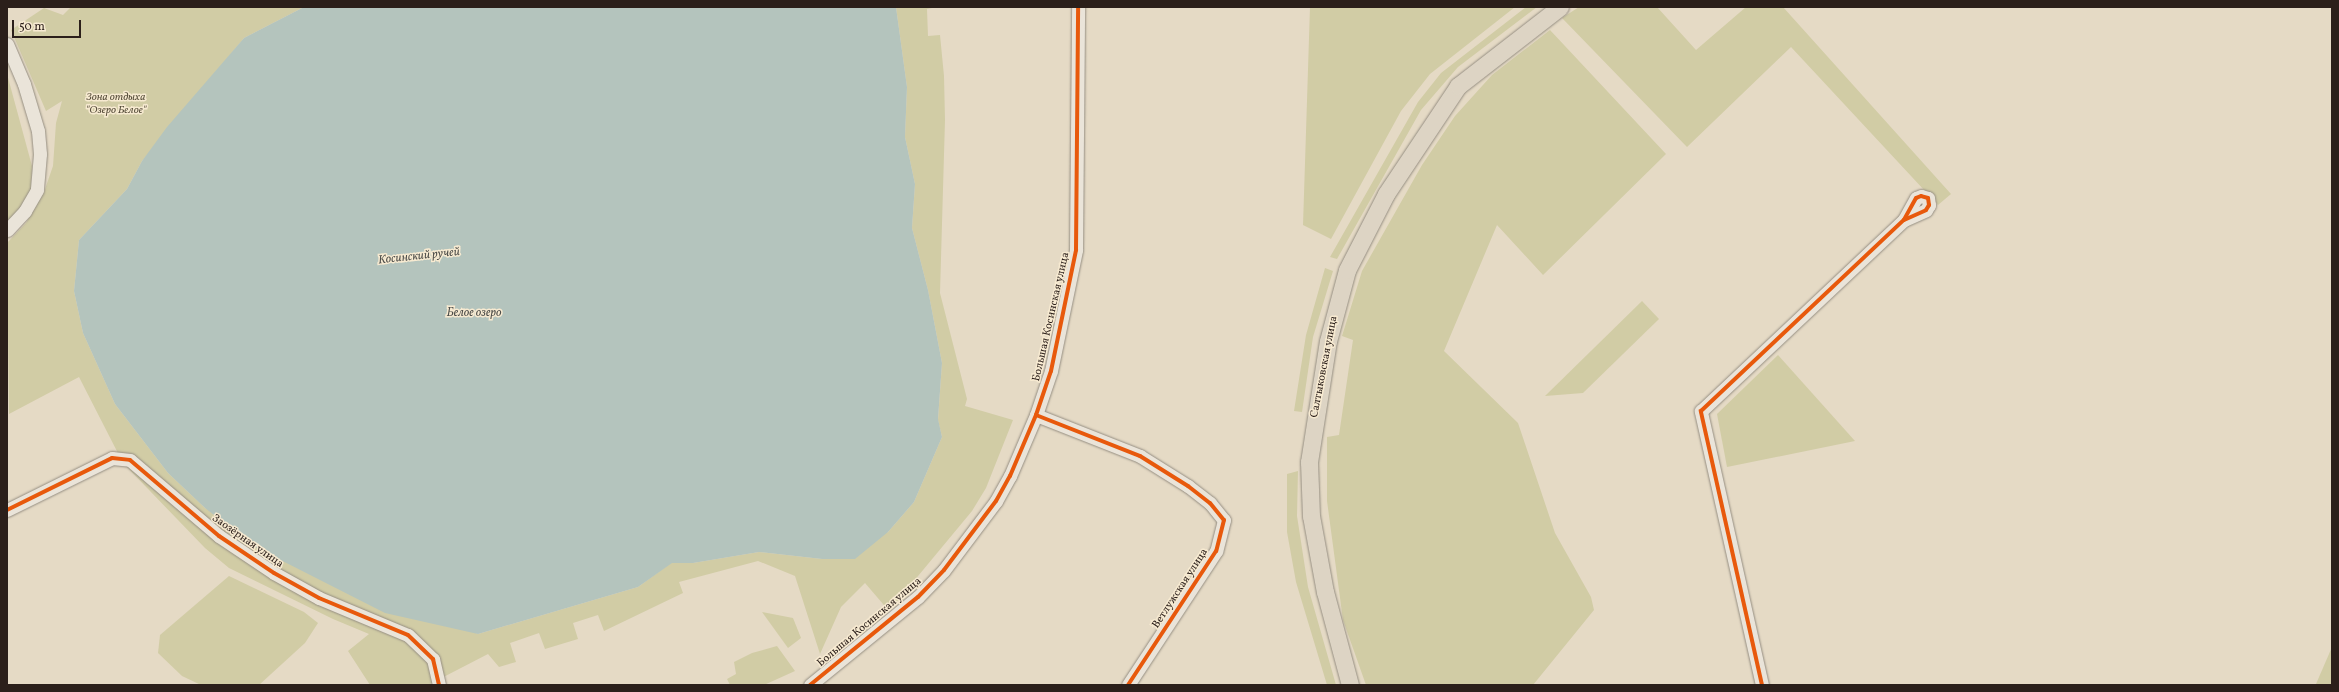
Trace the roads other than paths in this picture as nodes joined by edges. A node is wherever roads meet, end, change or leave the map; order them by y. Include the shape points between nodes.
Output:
1 (1078, 7) edge
2 (1560, 7) edge
3 (7, 44) edge
4 (1904, 220) dead end
5 (7, 230) edge
6 (1036, 415) junction
7 (7, 510) edge
8 (439, 685) edge
9 (810, 685) edge
10 (1128, 685) edge
11 (1350, 685) edge
12 (1762, 685) edge

1 - 6 street, Большая Косинская улица via 1076,250 1051,371
2 - 11 main road, Салтыковская улица via 1458,86 1386,194 1348,270 1328,341 1309,462 1311,516 1325,592
3 - 5 street via 24,84 38,131 40,154 37,190 25,211
4 - 12 street via 1701,411
6 - 9 street, Большая Косинская улица via 1010,476 996,501 944,570 918,597
6 - 10 street, Ветлужская улица via 1140,456 1188,486 1210,503 1224,520 1216,550
7 - 8 street, Заозёрная улица via 112,458 130,460 219,536 274,573 319,598 408,635 433,659

